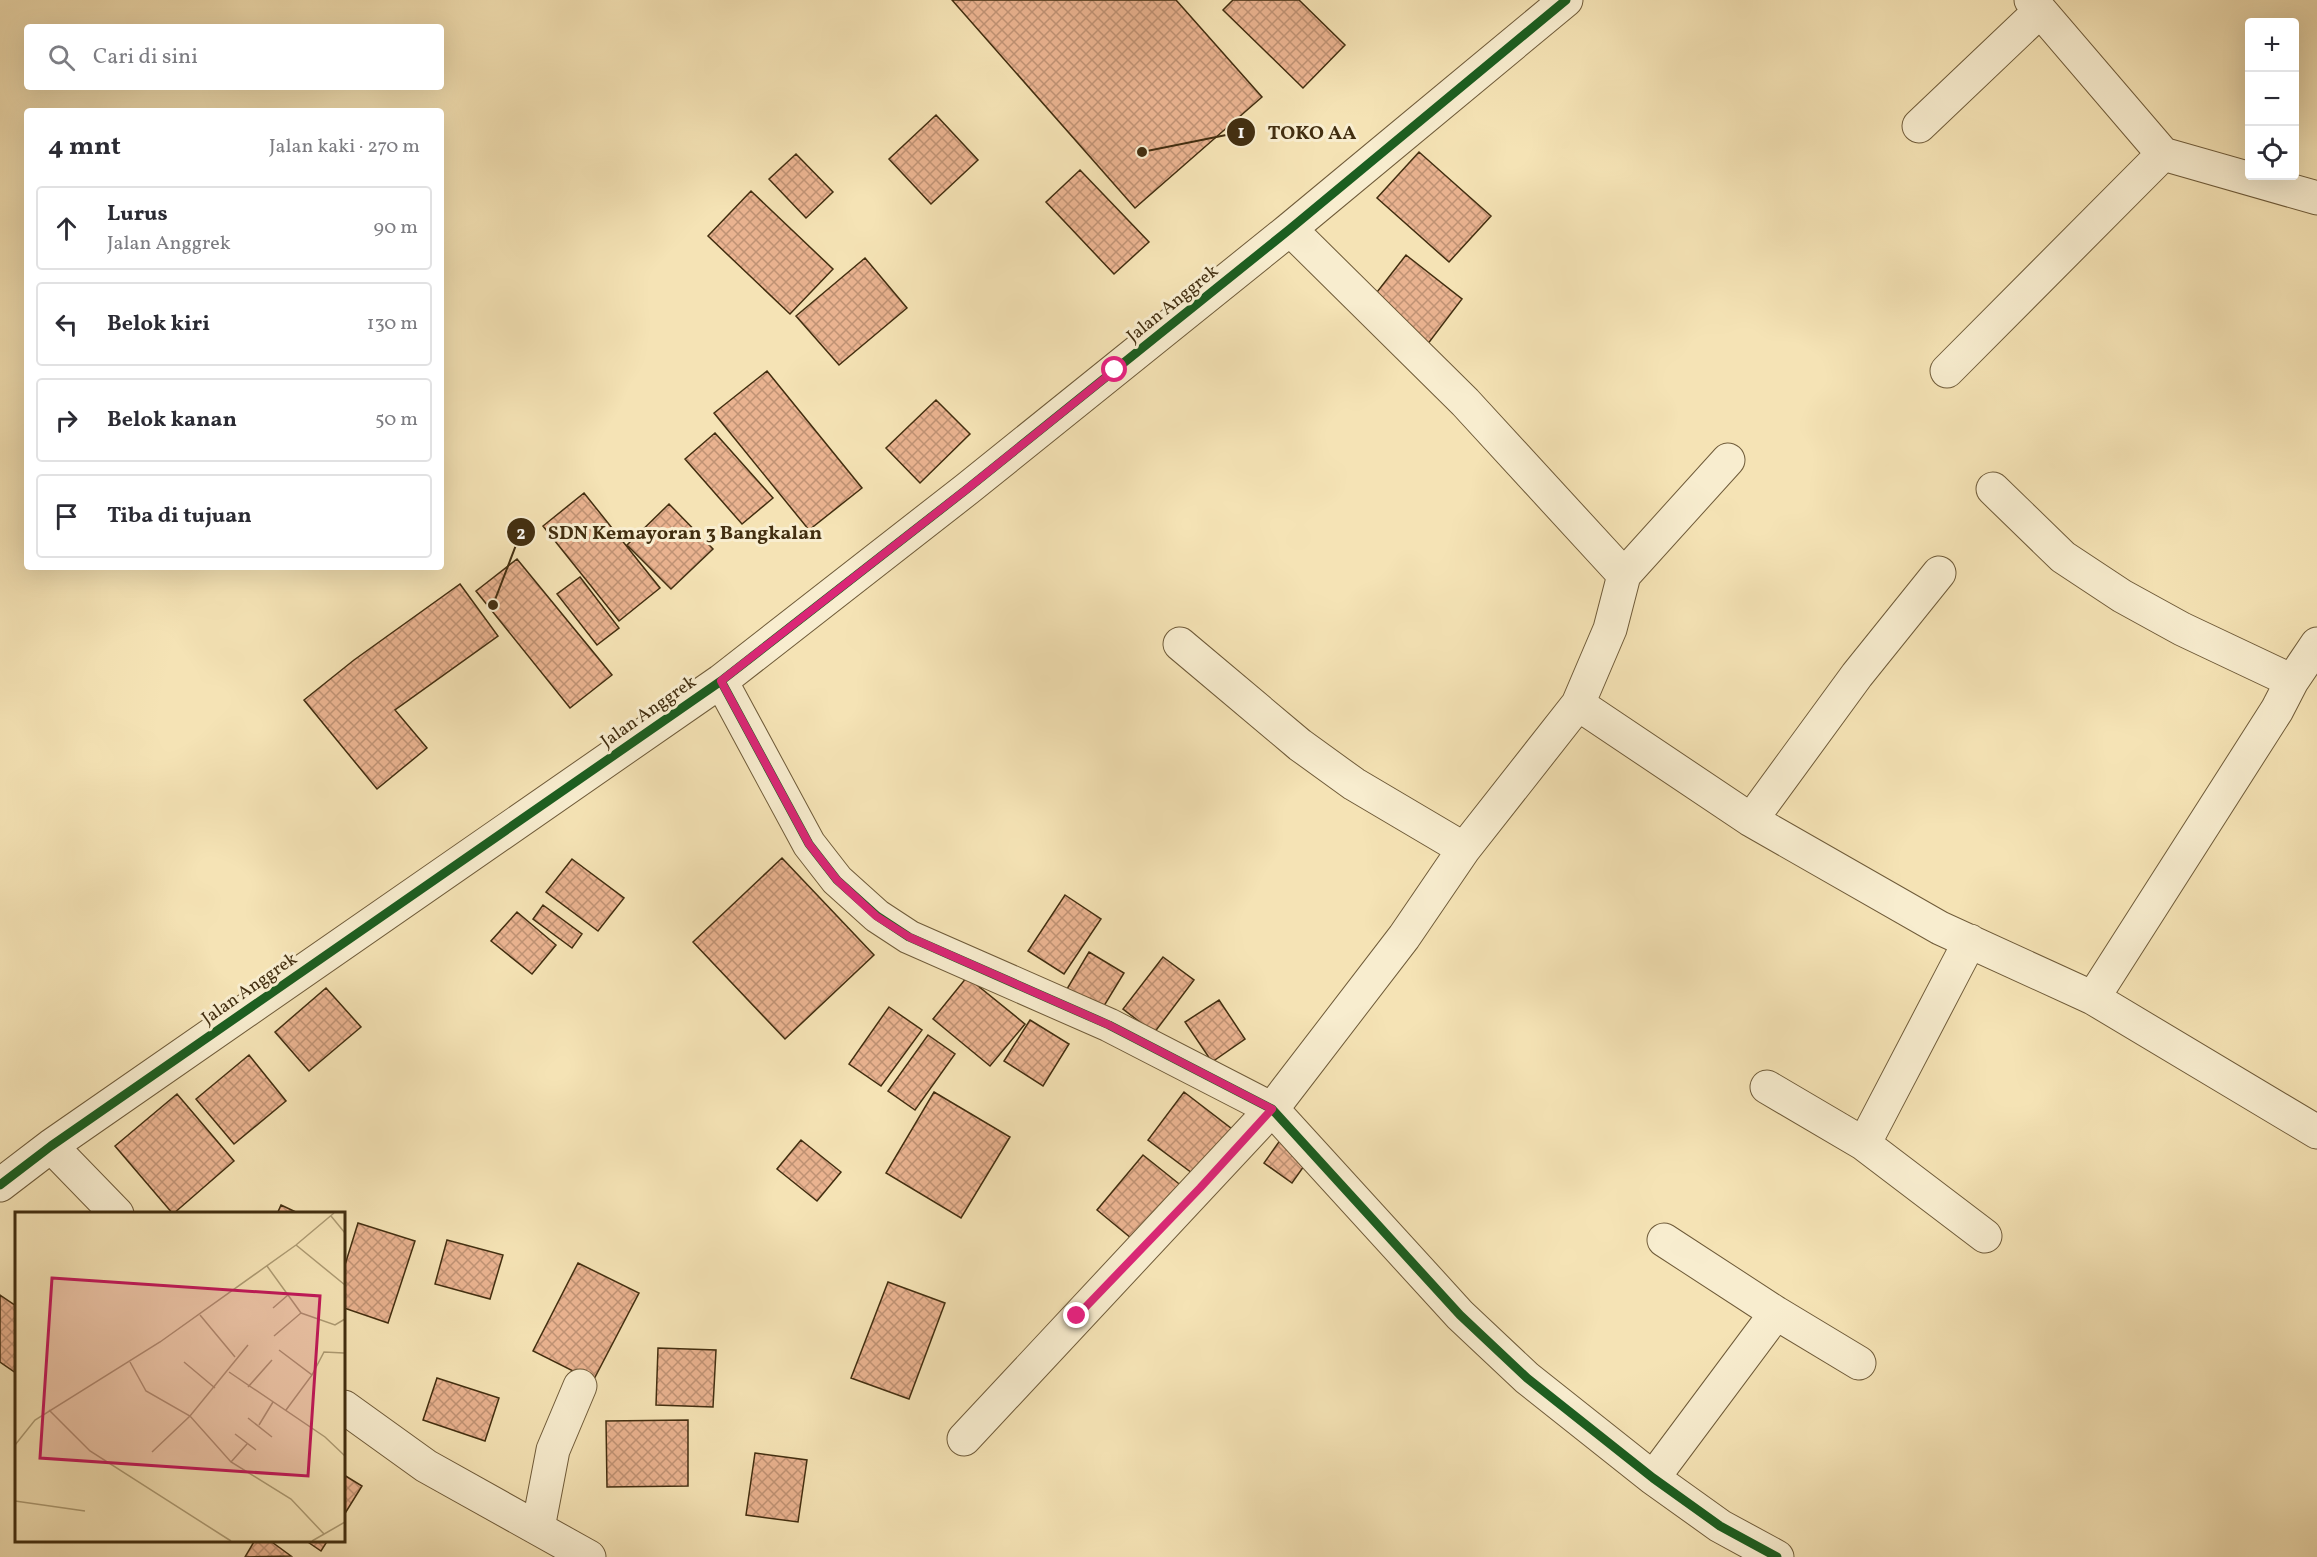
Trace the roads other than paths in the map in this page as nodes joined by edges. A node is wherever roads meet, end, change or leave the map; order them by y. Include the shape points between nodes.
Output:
1 (1566, 0) edge
2 (2036, 6) edge
3 (1918, 126) dead end
4 (2163, 154) junction
5 (2317, 198) edge
6 (1290, 229) junction
7 (1947, 371) dead end
8 (1728, 460) dead end
9 (1993, 489) dead end
10 (1939, 573) dead end
11 (1624, 575) junction
12 (1180, 644) dead end
13 (2317, 644) edge
14 (721, 681) junction
15 (2292, 681) junction
16 (1578, 704) junction
17 (1751, 820) junction
18 (1464, 849) junction
19 (1971, 941) junction
20 (2093, 998) junction
21 (1767, 1087) dead end
22 (1272, 1109) junction
23 (2317, 1132) edge
24 (1863, 1144) junction
25 (51, 1146) junction
26 (0, 1185) edge
27 (115, 1212) edge
28 (1985, 1236) dead end
29 (1664, 1240) dead end
30 (1776, 1313) junction
31 (1859, 1363) dead end
32 (580, 1386) dead end
33 (345, 1408) edge
34 (963, 1439) dead end
35 (1653, 1478) junction
36 (538, 1528) junction
37 (589, 1557) edge
38 (1777, 1557) edge

1 - 6 street, Jalan Anggrek
2 - 3 street
2 - 4 street
4 - 5 street
4 - 7 street
6 - 11 street via 1465,402
6 - 14 street, Jalan Anggrek
8 - 11 street
9 - 15 street via 2063,556 2122,596
10 - 17 street via 1857,675
11 - 16 street via 1610,629
12 - 18 street via 1345,778
13 - 15 street
14 - 22 street via 809,844 837,880 876,916 909,937 1109,1025
14 - 25 street, Jalan Anggrek
15 - 20 street
16 - 17 street
16 - 18 street
17 - 19 street via 1940,928
18 - 22 street via 1404,937
19 - 20 street
19 - 24 street
20 - 23 street
21 - 24 street
22 - 34 street
22 - 35 street via 1460,1315 1527,1378
24 - 28 street
25 - 26 street, Jalan Anggrek
25 - 27 street
29 - 30 street
30 - 31 street
30 - 35 street
32 - 36 street via 553,1450
33 - 36 street via 426,1466
35 - 38 street via 1720,1526
36 - 37 street

